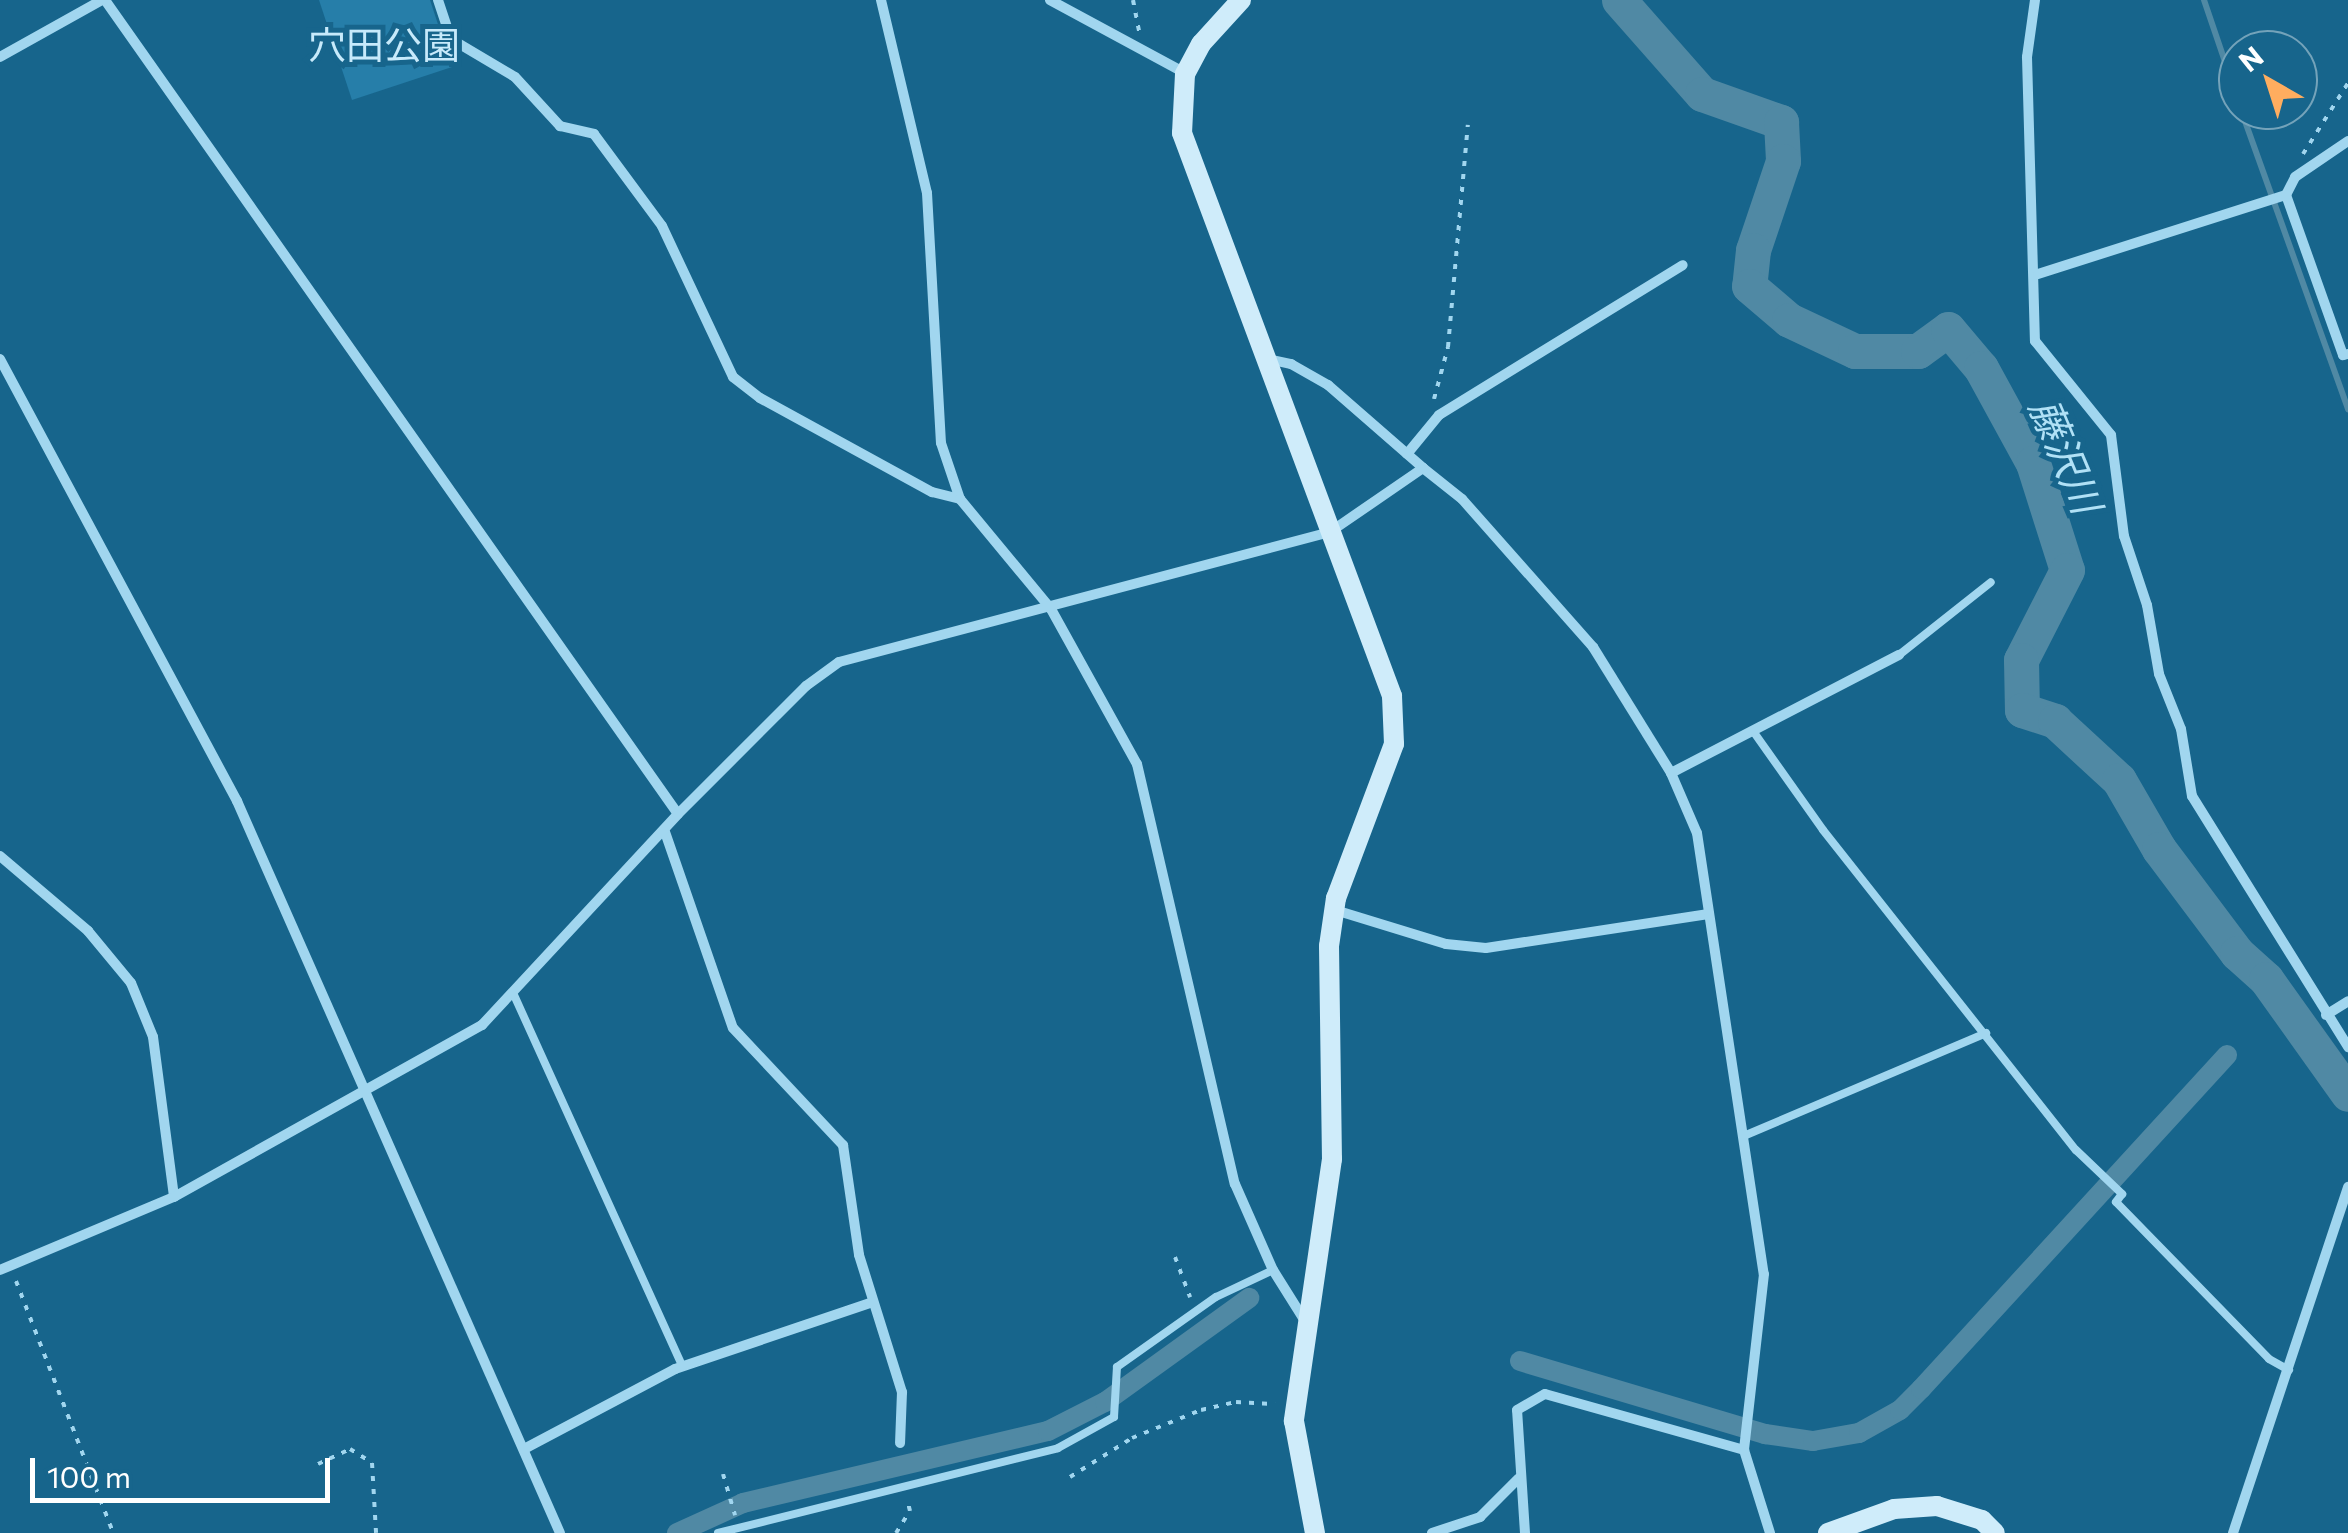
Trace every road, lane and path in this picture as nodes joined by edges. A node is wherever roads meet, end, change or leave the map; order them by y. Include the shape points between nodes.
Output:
1 (104, 0) edge
2 (438, 0) edge
3 (880, 0) edge
4 (1050, 0) edge
5 (1133, 0) edge
6 (1242, 0) edge
7 (2035, 0) edge
8 (1139, 47) junction
9 (0, 57) edge
10 (1186, 74) junction
11 (2348, 83) edge
12 (1468, 126) dead end
13 (2348, 141) edge
14 (2295, 177) junction
15 (2286, 195) junction
16 (1683, 265) dead end
17 (2038, 274) junction
18 (2348, 354) edge
19 (1263, 358) junction
20 (0, 359) edge
21 (1424, 432) junction
22 (1407, 454) junction
23 (1424, 468) junction
24 (960, 499) junction
25 (1330, 532) junction
26 (1991, 582) dead end
27 (1051, 609) junction
28 (1899, 655) joint
29 (1753, 730) junction
30 (1671, 773) junction
31 (678, 814) junction
32 (665, 832) junction
33 (0, 856) edge
34 (1334, 910) junction
35 (1708, 914) junction
36 (514, 995) junction
37 (2348, 1001) edge
38 (2326, 1015) junction
39 (1986, 1033) junction
40 (2348, 1047) edge
41 (367, 1092) junction
42 (1746, 1135) junction
43 (2348, 1187) edge
44 (174, 1197) junction
45 (1175, 1257) dead end
46 (5, 1268) edge
47 (1273, 1270) junction
48 (873, 1302) junction
49 (1196, 1310) junction
50 (1309, 1326) junction
51 (682, 1366) junction
52 (2289, 1370) junction
53 (1295, 1405) junction
54 (900, 1443) dead end
55 (1745, 1445) junction
56 (524, 1448) junction
57 (318, 1464) dead end
58 (723, 1474) dead end
59 (1070, 1477) dead end
60 (1518, 1479) junction
61 (899, 1486) junction
62 (737, 1520) dead end
63 (113, 1533) edge
64 (376, 1533) edge
65 (560, 1533) edge
66 (718, 1533) edge
67 (896, 1533) edge
68 (1315, 1533) edge
69 (1432, 1533) edge
70 (1525, 1533) edge
71 (1770, 1533) edge
72 (1828, 1533) edge
73 (1995, 1533) edge
74 (2233, 1533) edge

1 - 9 street
1 - 31 street
2 - 24 street via 451,39 515,77 560,126 594,134 662,226 733,377 932,492
3 - 24 street via 927,192 941,443
4 - 8 street
5 - 8 path
6 - 10 street via 1201,44
7 - 17 street via 2028,56
8 - 10 street
10 - 19 street via 1182,133
11 - 14 path via 2306,142
12 - 21 path via 1448,347
13 - 14 street
14 - 15 street
15 - 17 street
15 - 18 street via 2343,356
16 - 21 street via 1439,415
17 - 38 street via 2035,341 2111,435 2124,536 2148,605 2159,674 2181,729 2192,796
19 - 22 street via 1328,384
19 - 25 street
20 - 41 street via 236,802
21 - 22 street
22 - 23 street
23 - 25 street
23 - 30 street via 1462,499 1566,612
24 - 27 street
25 - 27 street
25 - 34 street via 1392,696 1394,744
26 - 28 lane
27 - 31 street via 839,662 806,686
27 - 47 street via 1137,764 1235,1184
28 - 29 street
29 - 30 street
29 - 39 lane
30 - 35 street via 1697,833
31 - 32 street
32 - 36 street
32 - 48 street via 733,1028 843,1145
33 - 44 street via 88,931 132,983 153,1037
34 - 35 street via 1446,944 1486,948
34 - 50 street via 1332,1159
35 - 42 street
36 - 41 street via 450,1047
36 - 51 lane
37 - 38 street
38 - 40 street
39 - 42 lane
39 - 52 lane via 2118,1191 2123,1210 2269,1359
41 - 44 street
41 - 56 street
42 - 55 street via 1764,1274
43 - 52 street
44 - 46 street
45 - 49 path
46 - 63 path
47 - 49 lane
47 - 50 street
48 - 51 street
48 - 54 street via 902,1392
49 - 61 lane via 1117,1367 1117,1410 1110,1421 1058,1448
50 - 53 street
51 - 56 street
52 - 74 street
53 - 59 path via 1224,1403 1132,1438
53 - 68 street via 1296,1450
55 - 60 street via 1545,1394 1517,1410
55 - 71 street
56 - 65 street
57 - 64 path via 350,1450 372,1463
58 - 62 path
60 - 69 street via 1480,1517
60 - 70 street
61 - 66 lane
61 - 67 path via 910,1511
72 - 73 street via 1894,1509 1937,1506 1982,1520

